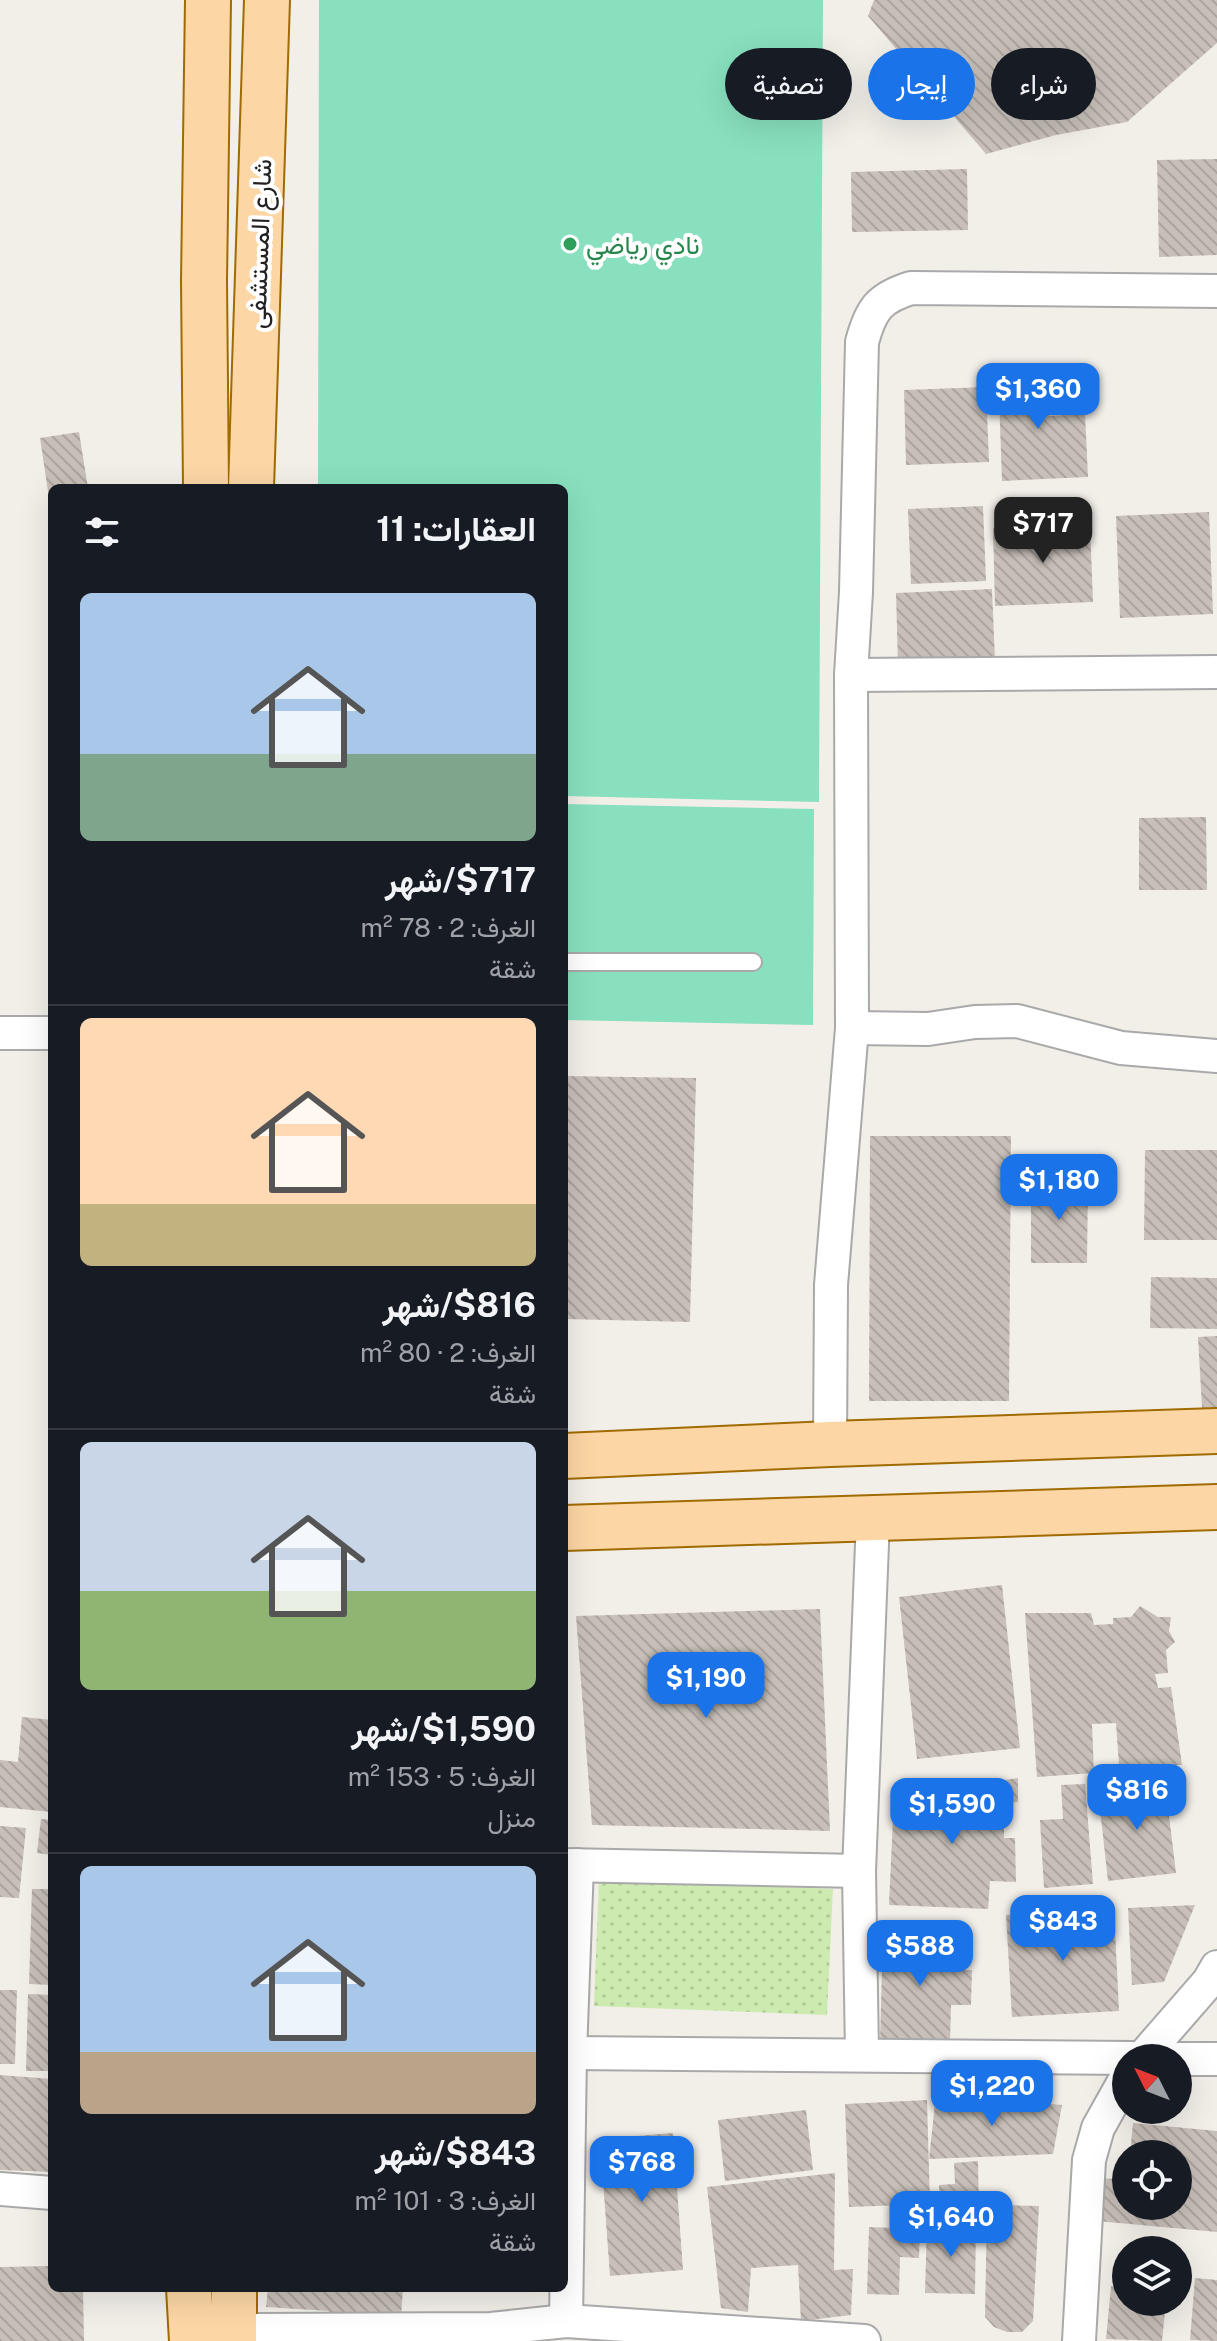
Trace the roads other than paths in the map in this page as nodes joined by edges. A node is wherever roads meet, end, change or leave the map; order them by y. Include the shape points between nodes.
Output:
1 (208, 0) edge
2 (267, 0) edge
3 (1217, 291) edge
4 (206, 484) edge
5 (251, 484) edge
6 (1217, 672) edge
7 (851, 675) junction
8 (568, 962) edge
9 (753, 962) dead end
10 (852, 1028) junction
11 (0, 1033) edge
12 (48, 1033) edge
13 (1217, 1056) edge
14 (1217, 1431) edge
15 (830, 1444) junction
16 (568, 1456) edge
17 (1217, 1507) edge
18 (873, 1519) junction
19 (568, 1528) edge
20 (571, 1865) edge
21 (859, 1871) junction
22 (1217, 1967) edge
23 (1154, 2044) edge
24 (570, 2053) junction
25 (862, 2054) junction
26 (1112, 2058) edge
27 (1192, 2059) edge
28 (1217, 2059) edge
29 (1112, 2103) edge
30 (568, 2187) edge
31 (0, 2189) edge
32 (48, 2193) edge
33 (189, 2292) edge
34 (566, 2292) edge
35 (234, 2320) edge
36 (566, 2321) junction
37 (491, 2335) edge
38 (192, 2341) edge
39 (856, 2341) edge
40 (864, 2341) edge
41 (1079, 2341) edge

1 - 4 main road, شارع المستشفى
2 - 5 main road, شارع المستشفى
3 - 7 street via 911,288 877,305 862,342
6 - 7 street
7 - 10 street
8 - 9 lane
10 - 13 street via 928,1029 1017,1021 1121,1048
10 - 15 street via 831,1285
11 - 12 street
14 - 15 main road
15 - 16 main road
17 - 18 main road
18 - 19 main road
18 - 21 street
20 - 21 street
20 - 24 street
21 - 25 street
22 - 23 street
24 - 25 street
24 - 30 street
25 - 26 street
27 - 28 street
29 - 41 street via 1089,2160
31 - 32 street
33 - 38 main road
34 - 36 street
35 - 37 street
36 - 37 street
36 - 39 street
39 - 40 street

